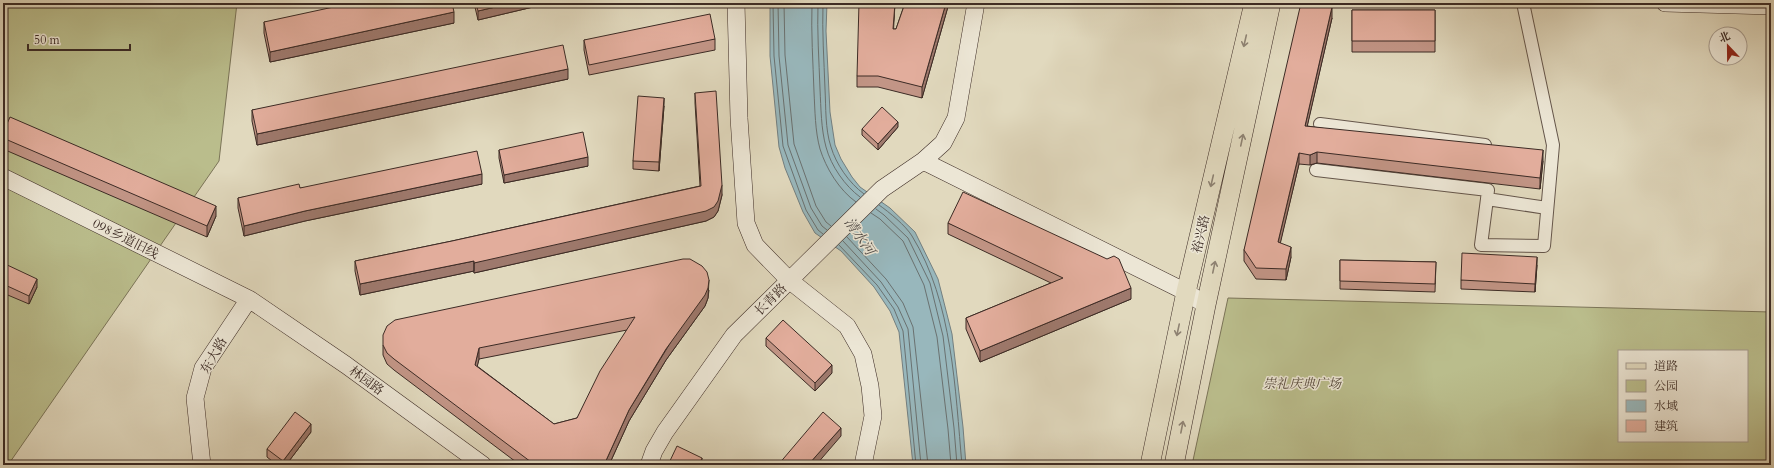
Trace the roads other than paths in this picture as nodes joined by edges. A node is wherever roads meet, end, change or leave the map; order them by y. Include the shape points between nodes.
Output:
1 (736, 3) edge
2 (976, 3) edge
3 (1254, 3) edge
4 (1271, 3) edge
5 (1523, 3) edge
6 (1665, 3) edge
7 (1771, 6) edge
8 (1320, 124) dead end
9 (1498, 146) edge
10 (923, 161) junction
11 (1316, 170) dead end
12 (3, 177) edge
13 (1487, 199) junction
14 (1547, 208) junction
15 (789, 280) junction
16 (1186, 292) junction
17 (249, 299) junction
18 (1206, 305) junction
19 (202, 465) edge
20 (483, 465) edge
21 (649, 465) edge
22 (863, 465) edge
23 (1150, 465) edge
24 (1174, 465) edge

1 - 15 street via 739,118 746,223 755,245
2 - 10 street, 长青路 via 956,118 943,143
3 -> 16 main road, 裕兴路
18 -> 4 main road, 裕兴路
5 - 14 street via 1553,145 1548,153
6 - 7 street
8 - 9 street
10 - 15 street, 长青路 via 882,190
10 - 16 street
11 - 13 street via 1488,190
12 - 17 street, 098乡道旧线
13 - 14 street
13 - 14 street via 1481,245 1544,246
15 - 21 street, 长青路 via 734,334 665,432
15 - 22 street via 846,326 863,354 873,416
16 - 18 street
16 -> 23 main road, 裕兴路
17 - 19 street, 东大路 via 203,368 195,398
17 - 20 street, 林园路 via 346,365
24 -> 18 main road, 裕兴路

